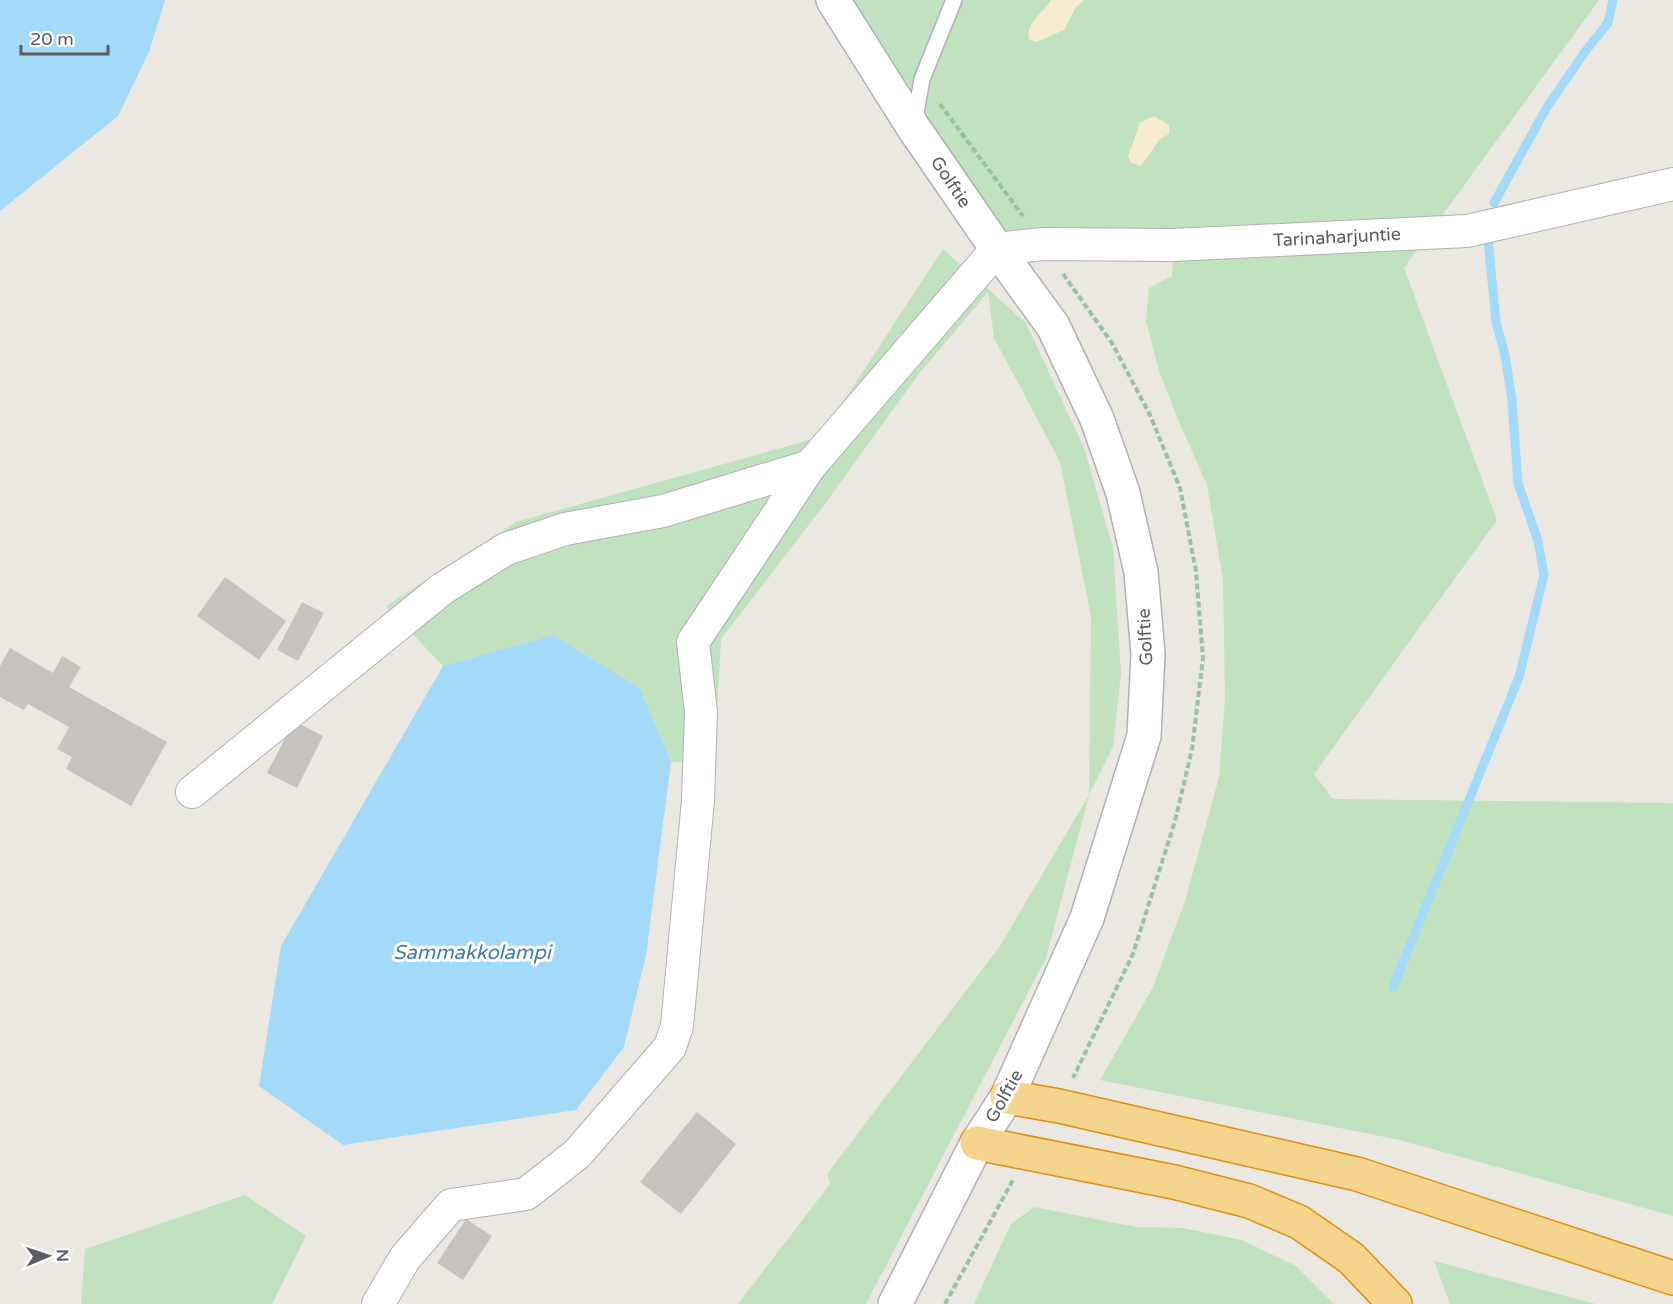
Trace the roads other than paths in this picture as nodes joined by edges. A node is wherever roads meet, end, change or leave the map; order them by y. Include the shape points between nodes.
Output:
1 (833, 0) edge
2 (954, 0) edge
3 (913, 127) junction
4 (1673, 184) edge
5 (997, 249) junction
6 (810, 466) junction
7 (192, 792) dead end
8 (1007, 1097) junction
9 (977, 1143) junction
10 (1673, 1278) edge
11 (378, 1304) edge
12 (895, 1304) edge
13 (1395, 1304) edge

1 - 3 street, Golftie
2 - 3 lane via 922,79
3 - 5 street, Golftie
4 - 5 street, Tarinaharjuntie via 1490,227 1174,245 1042,244
5 - 6 street
5 - 8 street, Golftie via 1053,326 1097,418 1123,493 1141,572 1148,654 1144,736 1087,918
6 - 7 street via 663,511 565,529 506,549 442,589
6 - 11 street via 693,642 701,712 698,800 677,1026 670,1047 577,1154 526,1194 451,1205 405,1258
8 - 9 street, Golftie
8 - 10 highway via 1358,1174
9 - 12 street, Golftie
9 - 13 highway via 1174,1182 1259,1205 1299,1222 1351,1258

